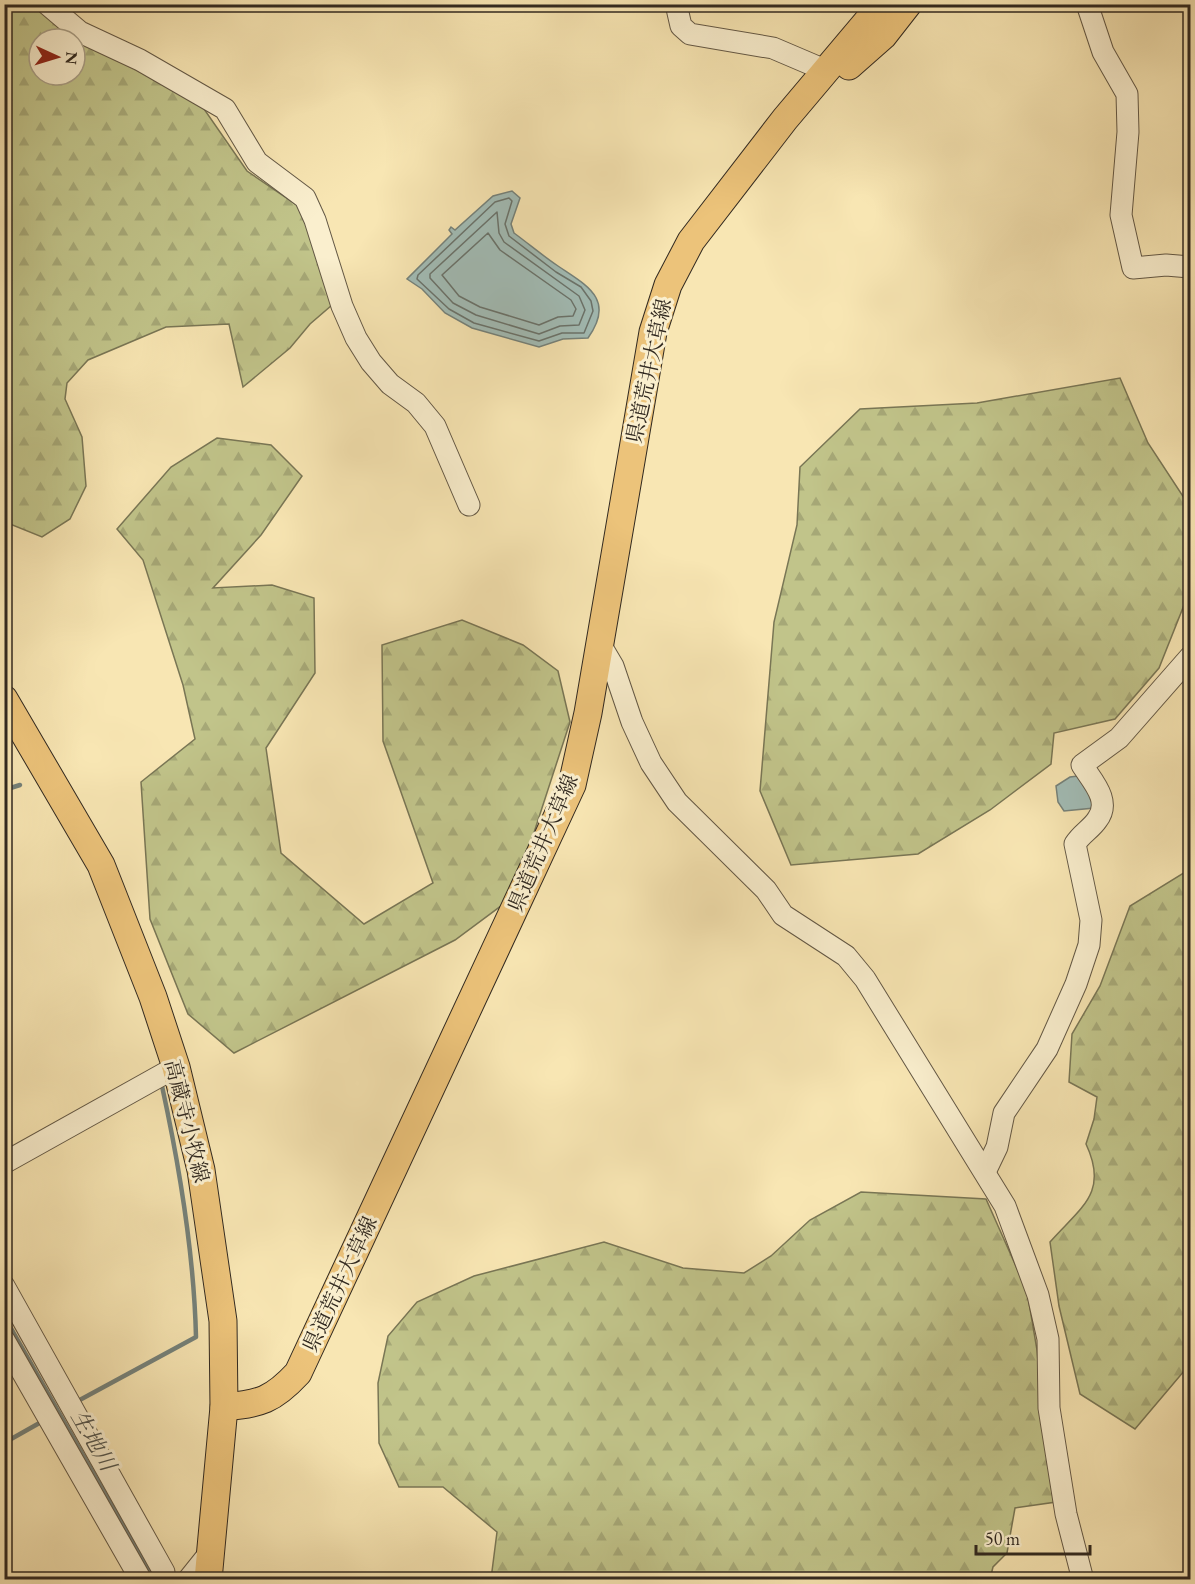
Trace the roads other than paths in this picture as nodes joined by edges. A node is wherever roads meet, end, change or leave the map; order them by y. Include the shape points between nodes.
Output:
1 (47, 4) edge
2 (676, 4) edge
3 (882, 4) edge
4 (908, 4) edge
5 (1087, 4) edge
6 (827, 71) junction
7 (785, 119) junction
8 (1191, 267) edge
9 (469, 505) dead end
10 (600, 644) junction
11 (1191, 657) edge
12 (4, 699) edge
13 (176, 1067) junction
14 (4, 1163) edge
15 (985, 1172) junction
16 (4, 1286) edge
17 (4, 1340) edge
18 (224, 1407) junction
19 (140, 1525) junction
20 (117, 1537) junction
21 (212, 1550) junction
22 (164, 1572) dead end
23 (141, 1580) edge
24 (188, 1580) edge
25 (208, 1580) edge
26 (1083, 1580) edge

1 - 9 street via 81,32 150,65 225,109 257,162 305,198 356,338 390,384 416,403 435,426
2 - 6 street via 681,26 690,34 773,48
3 - 6 main road, 県道荒井大草線
4 - 7 main road, 県道荒井大草線 via 883,36
5 - 8 street via 1103,52 1127,94 1121,215 1132,268
6 - 7 main road, 県道荒井大草線
7 - 10 main road, 県道荒井大草線 via 691,241 668,285 651,342
10 - 15 street via 613,666 651,763 677,802 766,890 783,915 846,956 865,979
10 - 18 main road, 県道荒井大草線 via 572,785 298,1373 280,1392 256,1404
11 - 15 street via 1119,738 1082,765 1102,797 1103,806 1098,819 1075,844 1091,920 1089,945 1047,1048 1004,1113 997,1147
12 - 13 main road, 高蔵寺小牧線 via 101,865
13 - 14 street
13 - 18 main road, 高蔵寺小牧線 via 201,1170 220,1298
15 - 26 street via 1005,1206 1038,1295 1047,1339 1049,1408 1064,1502
16 - 19 street
17 - 20 street
18 - 21 main road, 高蔵寺小牧線
19 - 20 street
19 - 22 street
20 - 23 street
21 - 24 street
21 - 25 main road, 高蔵寺小牧線

